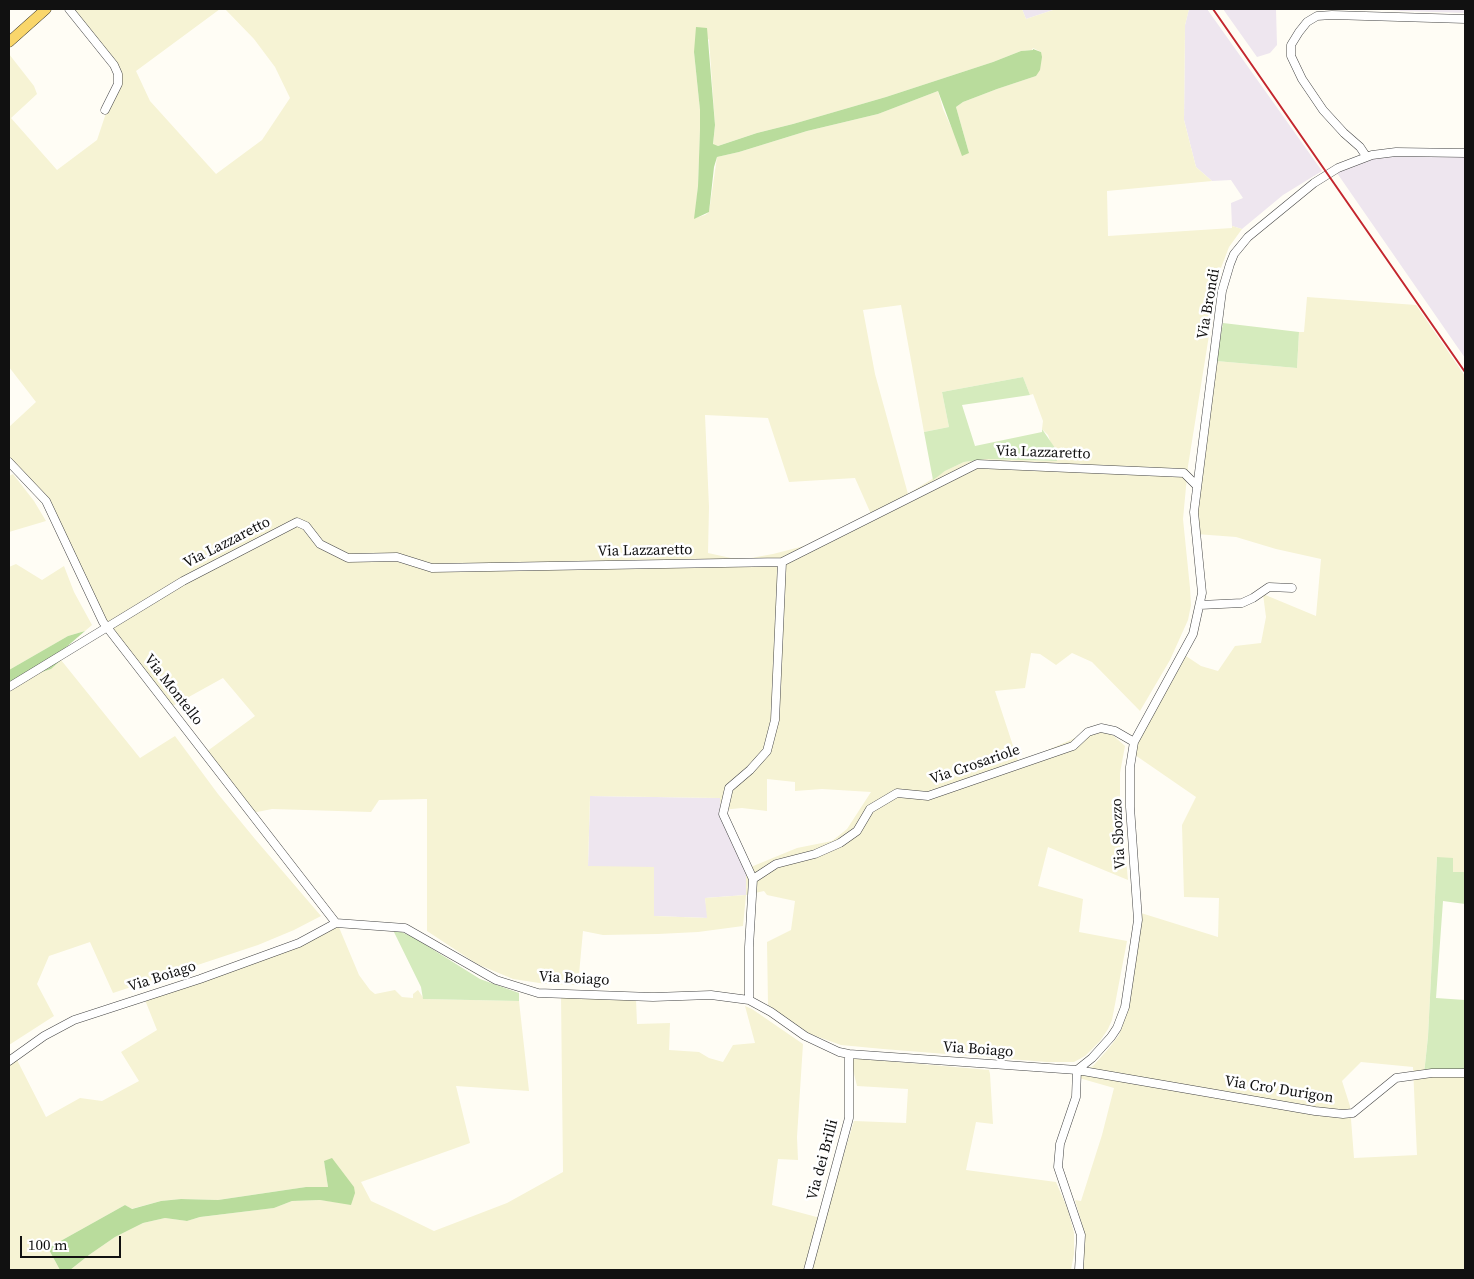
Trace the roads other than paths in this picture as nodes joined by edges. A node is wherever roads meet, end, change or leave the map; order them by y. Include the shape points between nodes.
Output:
1 (46, 9) edge
2 (68, 9) edge
3 (1465, 19) edge
4 (9, 42) edge
5 (105, 110) dead end
6 (1465, 154) edge
7 (1366, 156) junction
8 (9, 462) edge
9 (1198, 486) junction
10 (782, 562) junction
11 (1292, 588) dead end
12 (1202, 593) joint
13 (1200, 605) junction
14 (107, 627) junction
15 (9, 688) edge
16 (1134, 742) junction
17 (753, 879) junction
18 (336, 924) junction
19 (749, 1000) junction
20 (849, 1054) junction
21 (9, 1061) edge
22 (1077, 1070) junction
23 (1465, 1073) edge
24 (808, 1270) edge
25 (1079, 1270) edge

1 - 4 main road
2 - 5 street via 118,74 118,84
3 - 7 street via 1332,15 1317,16 1307,22 1291,45 1291,56 1323,110
6 - 7 street, Via Brondi via 1396,152
7 - 9 street, Via Brondi via 1314,183 1248,237 1234,254 1222,290
8 - 14 street, Via Montello via 46,501
9 - 10 street, Via Lazzaretto via 1184,473 977,464
9 - 12 street, Via Brondi via 1194,512
10 - 14 street, Via Lazzaretto via 432,568 397,557 348,558 320,544 306,526 297,522 183,581
10 - 17 street via 774,720 769,743 767,751 729,788 723,814
11 - 13 street via 1269,587 1242,603
12 - 13 street, Via Sbozzo
13 - 16 street, Via Sbozzo via 1193,634
14 - 15 street
14 - 18 street, Via Montello
16 - 17 street, Via Crosariole via 1115,731 1101,728 1088,732 1073,746 928,796 896,793 870,810 858,831 840,843 815,854 776,864
16 - 22 street, Via Sbozzo via 1130,807 1138,920 1125,1008 1111,1037
17 - 19 street
18 - 19 street, Via Boiago via 406,928 496,980 538,993 653,997 711,995
18 - 21 street, Via Boiago via 298,943 192,982 74,1020
19 - 20 street, Via Boiago via 805,1036
20 - 22 street, Via Boiago
20 - 24 street, Via dei Brilli via 849,1118
22 - 23 street, Via Cro' Durigon via 1343,1114 1354,1114 1396,1078
22 - 25 street via 1076,1097 1060,1144 1058,1167 1082,1235

